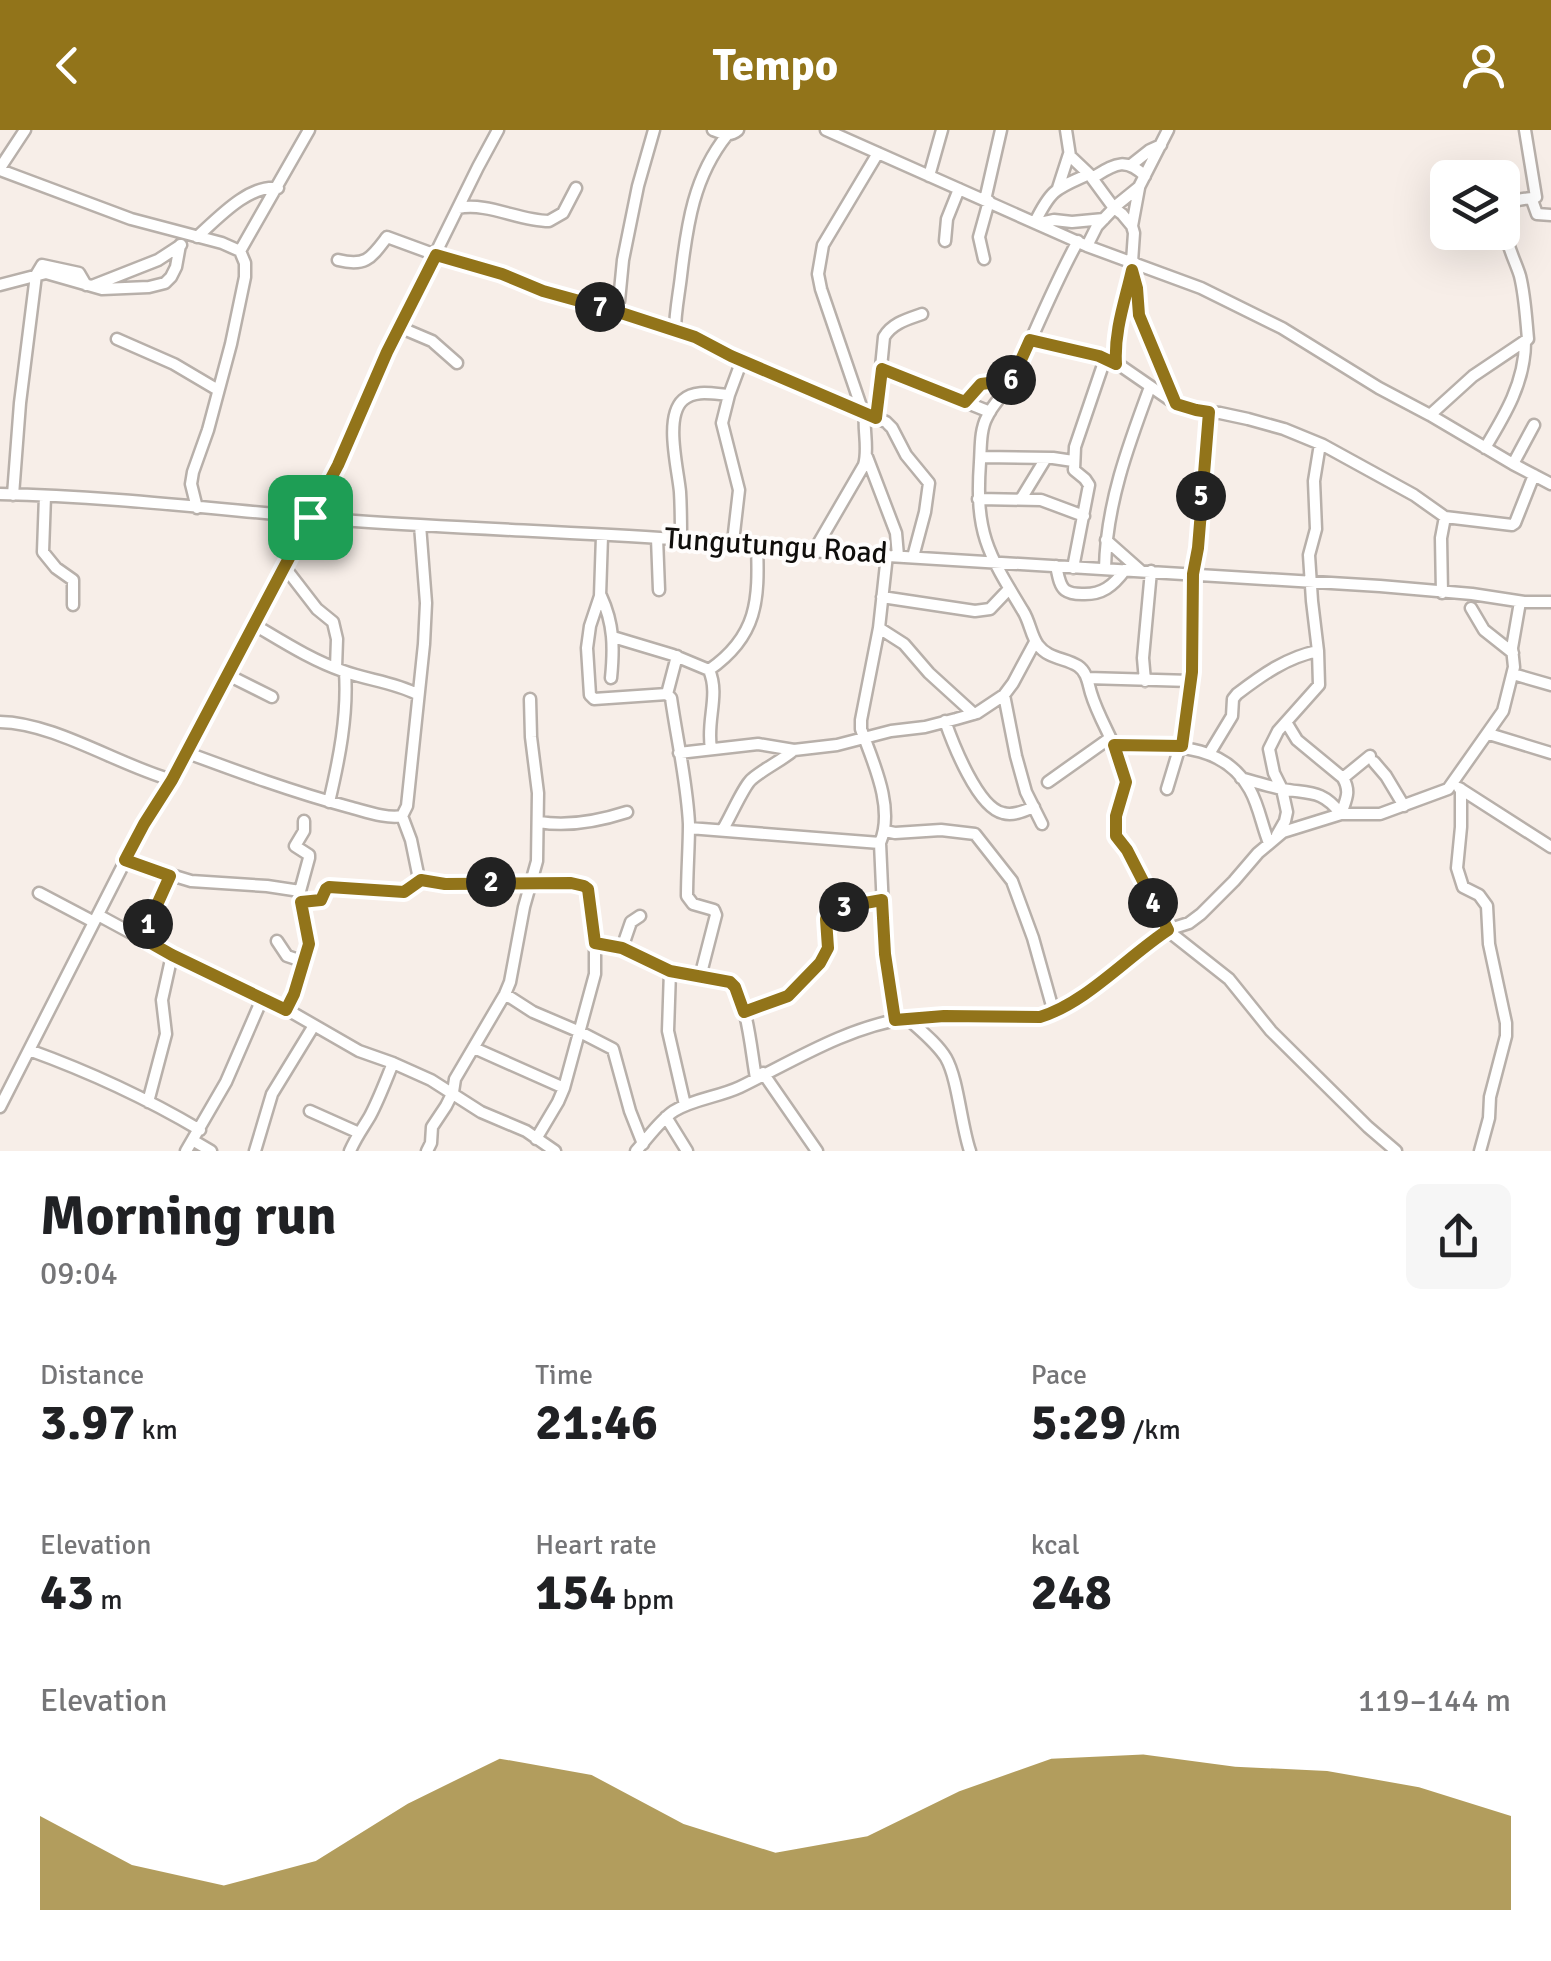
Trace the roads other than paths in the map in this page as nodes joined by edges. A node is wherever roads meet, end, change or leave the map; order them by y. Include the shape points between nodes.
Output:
1 (26, 130) edge
2 (309, 130) edge
3 (498, 130) edge
4 (654, 130) edge
5 (714, 130) edge
6 (826, 130) edge
7 (942, 130) edge
8 (1001, 130) edge
9 (1066, 130) edge
10 (1168, 130) edge
11 (1525, 130) edge
12 (733, 132) edge
13 (1161, 145) junction
14 (878, 153) junction
15 (1069, 154) junction
16 (1131, 165) junction
17 (0, 169) edge
18 (929, 176) junction
19 (1090, 176) junction
20 (1145, 176) junction
21 (1139, 187) junction
22 (278, 188) junction
23 (576, 188) dead end
24 (1058, 188) junction
25 (959, 189) junction
26 (1532, 200) junction
27 (987, 201) junction
28 (458, 208) junction
29 (1114, 208) junction
30 (1551, 215) edge
31 (1104, 219) junction
32 (1037, 222) junction
33 (1132, 226) junction
34 (193, 236) junction
35 (946, 240) dead end
36 (1082, 244) junction
37 (180, 245) junction
38 (240, 251) junction
39 (436, 255) junction
40 (984, 258) dead end
41 (338, 260) dead end
42 (1133, 265) junction
43 (36, 275) junction
44 (0, 285) edge
45 (89, 286) junction
46 (612, 310) junction
47 (922, 314) dead end
48 (399, 328) junction
49 (675, 331) junction
50 (116, 339) dead end
51 (1030, 340) junction
52 (1525, 342) junction
53 (742, 360) junction
54 (1110, 361) junction
55 (456, 362) dead end
56 (882, 369) junction
57 (1012, 380) junction
58 (1150, 387) junction
59 (218, 390) junction
60 (729, 395) junction
61 (965, 402) junction
62 (1176, 404) junction
63 (990, 412) junction
64 (1209, 412) junction
65 (868, 415) junction
66 (1430, 415) junction
67 (1534, 425) dead end
68 (1320, 444) junction
69 (1485, 448) junction
70 (866, 456) junction
71 (981, 457) junction
72 (1046, 458) junction
73 (1073, 462) junction
74 (1513, 464) junction
75 (1534, 475) junction
76 (1551, 484) edge
77 (0, 494) edge
78 (13, 495) junction
79 (44, 496) junction
80 (978, 499) junction
81 (1021, 499) junction
82 (197, 508) junction
83 (1084, 516) junction
84 (310, 517) junction
85 (1446, 517) junction
86 (420, 525) junction
87 (602, 536) junction
88 (657, 538) junction
89 (680, 540) junction
90 (1106, 540) junction
91 (733, 542) junction
92 (757, 545) junction
93 (814, 551) junction
94 (892, 556) junction
95 (913, 557) junction
96 (994, 562) junction
97 (283, 565) junction
98 (1056, 566) junction
99 (1073, 568) junction
100 (1105, 569) junction
101 (1125, 570) junction
102 (1146, 571) junction
103 (1193, 574) junction
104 (1311, 583) junction
105 (1008, 589) junction
106 (659, 590) dead end
107 (1442, 593) junction
108 (600, 596) junction
109 (882, 598) junction
110 (1520, 602) junction
111 (1551, 602) edge
112 (74, 605) dead end
113 (1472, 608) dead end
114 (253, 624) junction
115 (878, 628) junction
116 (613, 637) junction
117 (1035, 642) junction
118 (1318, 651) junction
119 (1513, 653) junction
120 (677, 656) junction
121 (340, 670) junction
122 (709, 670) junction
123 (226, 674) junction
124 (1513, 674) junction
125 (611, 678) dead end
126 (1087, 678) junction
127 (1145, 680) junction
128 (1191, 681) junction
129 (1551, 686) edge
130 (418, 694) junction
131 (667, 694) junction
132 (1004, 695) junction
133 (272, 696) dead end
134 (530, 699) dead end
135 (974, 714) junction
136 (0, 722) edge
137 (944, 722) junction
138 (1286, 722) junction
139 (1489, 734) dead end
140 (865, 740) junction
141 (1112, 741) junction
142 (1181, 746) junction
143 (710, 748) junction
144 (794, 750) junction
145 (185, 752) junction
146 (678, 753) junction
147 (1551, 753) edge
148 (1209, 754) junction
149 (1241, 778) junction
150 (1343, 778) junction
151 (172, 780) junction
152 (1048, 782) dead end
153 (1457, 787) junction
154 (1167, 789) dead end
155 (1282, 789) junction
156 (329, 802) junction
157 (1404, 806) junction
158 (1034, 807) junction
159 (627, 812) dead end
160 (1341, 814) junction
161 (402, 816) junction
162 (304, 822) dead end
163 (538, 822) junction
164 (1042, 824) dead end
165 (689, 828) junction
166 (723, 829) junction
167 (885, 831) junction
168 (1272, 839) junction
169 (880, 843) junction
170 (1551, 847) edge
171 (125, 860) junction
172 (170, 876) junction
173 (421, 880) junction
174 (532, 883) junction
175 (40, 893) dead end
176 (300, 897) junction
177 (882, 900) junction
178 (640, 916) dead end
179 (96, 919) junction
180 (1168, 930) junction
181 (142, 938) junction
182 (276, 942) dead end
183 (595, 943) junction
184 (622, 948) junction
185 (172, 955) junction
186 (302, 962) junction
187 (670, 971) junction
188 (700, 977) junction
189 (505, 994) junction
190 (262, 999) junction
191 (286, 1010) junction
192 (744, 1012) junction
193 (1054, 1013) junction
194 (901, 1019) junction
195 (313, 1027) junction
196 (580, 1032) junction
197 (474, 1048) junction
198 (29, 1050) junction
199 (394, 1063) junction
200 (0, 1074) edge
201 (760, 1076) junction
202 (14, 1080) junction
203 (564, 1088) junction
204 (453, 1092) junction
205 (148, 1102) junction
206 (685, 1105) junction
207 (0, 1107) edge
208 (310, 1111) dead end
209 (666, 1117) junction
210 (200, 1130) junction
211 (358, 1132) junction
212 (536, 1139) junction
213 (190, 1146) edge
214 (640, 1147) edge
215 (430, 1150) edge
216 (211, 1151) edge
217 (255, 1151) edge
218 (350, 1151) edge
219 (555, 1151) edge
220 (686, 1151) edge
221 (818, 1151) edge
222 (970, 1151) edge
223 (1396, 1151) edge
224 (1480, 1151) edge

1 - 17 street
2 - 22 street
3 - 28 street
4 - 46 street
5 - 12 street
6 - 14 street
7 - 18 street
8 - 27 street
9 - 15 street
10 - 13 street
11 - 26 street via 1536,189
12 - 49 street via 713,152 688,223
13 - 16 street
13 - 20 street
14 - 18 street
14 - 65 street via 823,245 818,274
15 - 19 street
15 - 24 street
16 - 19 street
16 - 20 street
17 - 34 street via 131,220
18 - 25 street
19 - 24 street
19 - 29 street
20 - 21 street
21 - 29 street
21 - 33 street
22 - 34 street via 253,191
22 - 38 street
23 - 28 street via 563,213 549,221
24 - 32 street
25 - 27 street
25 - 35 street
26 - 30 street via 1537,214
26 - 52 street via 1519,200 1506,214 1505,237 1524,300
27 - 32 street
27 - 40 street via 979,237
28 - 39 street
29 - 31 street
29 - 33 street
31 - 32 street
31 - 36 street
32 - 36 street
33 - 42 street
34 - 37 street
34 - 38 street
36 - 42 street
36 - 51 street
37 - 45 street
37 - 45 street via 165,283 122,290
38 - 59 street via 245,277
39 - 41 street via 388,237 366,260
39 - 46 street
39 - 48 street
42 - 54 street
42 - 62 street via 1139,315
42 - 66 street via 1201,288 1282,328
43 - 44 street
43 - 45 street via 42,266 60,268 79,273
43 - 78 street
46 - 49 street
47 - 56 street via 888,330
48 - 55 street via 432,341
48 - 84 street
49 - 53 street
50 - 59 street
51 - 54 street
51 - 57 street
52 - 66 street
52 - 69 street via 1520,380
53 - 60 street
53 - 65 street
54 - 58 street
54 - 73 street
56 - 61 street
56 - 65 street
57 - 61 street via 981,384
57 - 63 street
58 - 62 street
58 - 90 street via 1118,476
59 - 82 street via 193,472
60 - 89 street via 695,394 675,413
60 - 91 street via 722,423 740,498
61 - 63 street
62 - 64 street
63 - 71 street
64 - 68 street
64 - 103 street
65 - 70 street
65 - 95 street via 892,428 929,483
66 - 69 street
67 - 74 street
68 - 85 street
68 - 104 street
69 - 74 street
70 - 93 street
70 - 94 street via 896,533
71 - 72 street
71 - 80 street
72 - 73 street
72 - 81 street
73 - 83 street via 1089,485
74 - 75 street
75 - 76 street
75 - 85 street via 1512,525
77 - 78 street, Tungutungu Road
78 - 79 street, Tungutungu Road
79 - 82 street, Tungutungu Road
79 - 112 street via 42,552 73,580
80 - 81 street
80 - 96 street
81 - 83 street
82 - 84 street, Tungutungu Road
83 - 99 street
84 - 86 street, Tungutungu Road
84 - 97 street
85 - 107 street
86 - 87 street, Tungutungu Road
86 - 130 street via 426,603
87 - 88 street, Tungutungu Road
87 - 108 street
88 - 89 street, Tungutungu Road
88 - 106 street
89 - 91 street, Tungutungu Road
90 - 100 street
90 - 102 street
91 - 92 street, Tungutungu Road
92 - 93 street, Tungutungu Road
92 - 122 street via 749,626 729,656
93 - 94 street, Tungutungu Road
94 - 95 street, Tungutungu Road
94 - 109 street
95 - 96 street, Tungutungu Road
96 - 98 street, Tungutungu Road
96 - 105 street
97 - 114 street
97 - 121 street via 336,629
98 - 99 street, Tungutungu Road
98 - 101 street via 1069,593 1105,591
99 - 100 street, Tungutungu Road
100 - 101 street, Tungutungu Road
101 - 102 street, Tungutungu Road
102 - 103 street, Tungutungu Road
102 - 127 street
103 - 104 street, Tungutungu Road
103 - 128 street
104 - 107 street, Tungutungu Road
104 - 118 street
105 - 109 street via 990,609 975,611
105 - 117 street
107 - 110 street, Tungutungu Road
108 - 116 street
108 - 131 street via 587,648 590,695
109 - 115 street
110 - 111 street, Tungutungu Road
110 - 119 street
113 - 119 street via 1484,630
114 - 121 street
114 - 123 street
115 - 135 street via 904,644
115 - 140 street via 861,720
116 - 120 street
116 - 125 street
117 - 126 street
117 - 132 street
118 - 138 street via 1319,685
118 - 148 street via 1278,666 1237,694
119 - 124 street
120 - 122 street
120 - 131 street
121 - 130 street
121 - 156 street via 346,690 342,738
122 - 143 street
123 - 133 street
123 - 145 street
124 - 129 street
124 - 153 street via 1503,711
126 - 127 street
126 - 141 street
127 - 128 street
128 - 142 street
130 - 161 street
131 - 146 street
132 - 135 street
132 - 158 street
134 - 163 street
135 - 137 street
136 - 151 street via 34,727
137 - 140 street
137 - 158 street via 990,808 1004,814
138 - 150 street via 1297,740
138 - 155 street via 1270,748
139 - 147 street
140 - 144 street
140 - 167 street via 882,793
141 - 142 street
141 - 152 street
141 - 180 street via 1126,782 1116,836
142 - 148 street
142 - 154 street
143 - 144 street via 758,744
143 - 146 street
144 - 166 street via 744,788
145 - 151 street
145 - 156 street
146 - 165 street
148 - 149 street
149 - 155 street
149 - 168 street
150 - 157 street via 1372,758
150 - 160 street via 1349,794
151 - 171 street
153 - 157 street
153 - 170 street
153 - 224 street via 1457,868 1464,888 1487,906 1506,1023
155 - 160 street via 1318,794
155 - 168 street via 1287,817
156 - 161 street
157 - 160 street
158 - 164 street
159 - 163 street
160 - 168 street
161 - 173 street
162 - 176 street via 295,843 309,858
163 - 174 street
165 - 166 street
165 - 188 street via 687,896 716,915
166 - 169 street
167 - 169 street
167 - 193 street via 975,834 1012,881
168 - 180 street via 1201,914
169 - 177 street
171 - 172 street
171 - 179 street
172 - 176 street via 267,886
172 - 181 street
173 - 174 street
173 - 176 street via 404,892 329,887 321,900
174 - 183 street via 584,886
174 - 189 street
175 - 179 street
176 - 186 street via 309,944
177 - 192 street via 828,914 828,948 820,963 788,996
177 - 194 street via 885,954
178 - 184 street
179 - 181 street
179 - 198 street
180 - 193 street
180 - 223 street via 1229,979 1271,1030
181 - 185 street
182 - 186 street
183 - 184 street
183 - 196 street via 595,974
184 - 187 street
185 - 190 street
185 - 205 street via 162,1000 166,1034
186 - 191 street
187 - 188 street
187 - 206 street via 668,1031
188 - 192 street via 730,982
189 - 196 street
189 - 197 street
190 - 191 street
190 - 210 street
191 - 195 street
192 - 201 street
193 - 194 street
194 - 201 street
194 - 222 street via 944,1054
195 - 199 street
195 - 217 street via 272,1094
196 - 203 street
196 - 214 street via 613,1049
197 - 203 street
197 - 204 street
198 - 202 street
198 - 205 street
199 - 204 street
199 - 211 street
200 - 202 street
201 - 206 street
201 - 221 street
202 - 207 street
203 - 212 street
204 - 212 street
204 - 215 street via 434,1121
205 - 210 street
206 - 209 street
208 - 211 street
209 - 214 street
209 - 220 street
210 - 213 street
211 - 218 street
212 - 219 street
213 - 216 street

